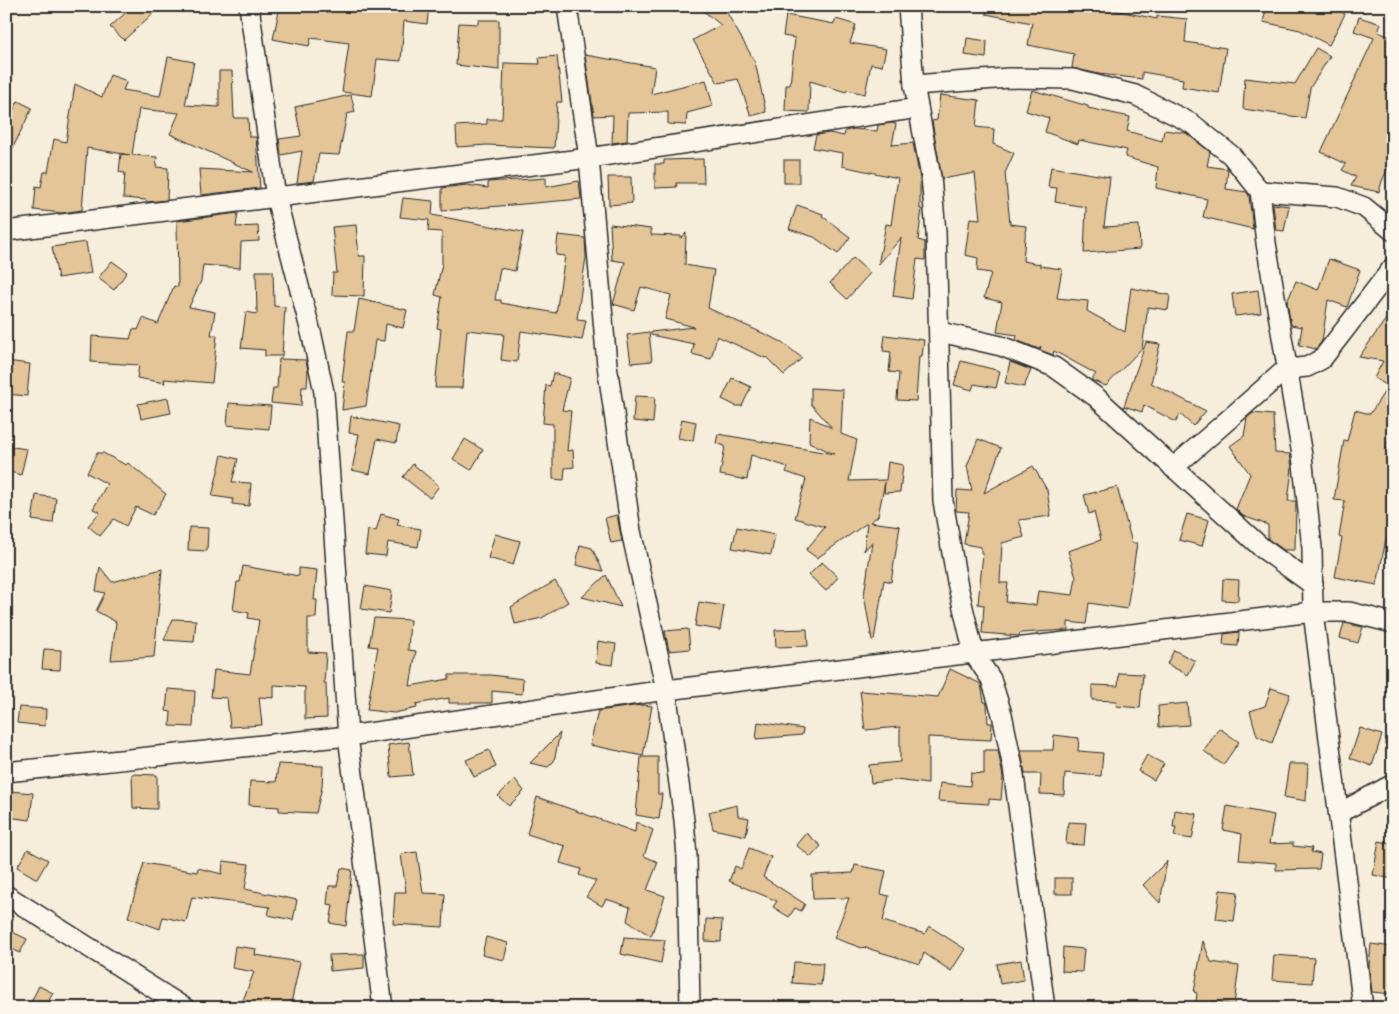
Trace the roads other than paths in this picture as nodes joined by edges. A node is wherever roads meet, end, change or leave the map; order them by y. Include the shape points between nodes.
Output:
1 (249, 6) edge
2 (567, 6) edge
3 (908, 6) edge
4 (914, 85) junction
5 (918, 108) junction
6 (589, 158) junction
7 (1260, 191) junction
8 (276, 198) junction
9 (6, 231) edge
10 (1393, 231) edge
11 (1393, 267) edge
12 (940, 332) junction
13 (1286, 369) junction
14 (1173, 468) junction
15 (1313, 585) junction
16 (1313, 612) junction
17 (1393, 623) edge
18 (974, 654) junction
19 (666, 690) junction
20 (348, 736) junction
21 (6, 772) edge
22 (1393, 784) edge
23 (1339, 813) junction
24 (6, 894) edge
25 (185, 1008) edge
26 (383, 1008) edge
27 (690, 1008) edge
28 (1045, 1008) edge
29 (1363, 1008) edge

1 - 8 street
2 - 6 street
3 - 4 street
4 - 5 street
4 - 7 street via 1009,78 1073,79 1135,95 1191,122 1231,155
5 - 6 street
5 - 12 street via 931,177
6 - 8 street
6 - 19 street via 608,365 631,531
7 - 10 street via 1337,197 1364,207
7 - 13 street
8 - 9 street
8 - 20 street via 324,392
11 - 13 street via 1322,359 1308,367
12 - 14 street via 1001,346 1054,367 1096,397
12 - 18 street via 943,501
13 - 14 street
13 - 15 street via 1302,455
14 - 15 street via 1262,548
15 - 16 street
16 - 17 street via 1349,612
16 - 18 street
16 - 23 street
18 - 19 street
18 - 28 street via 990,680 1012,759
19 - 20 street
19 - 27 street via 687,857
20 - 21 street
20 - 26 street
22 - 23 street
23 - 29 street
24 - 25 street

